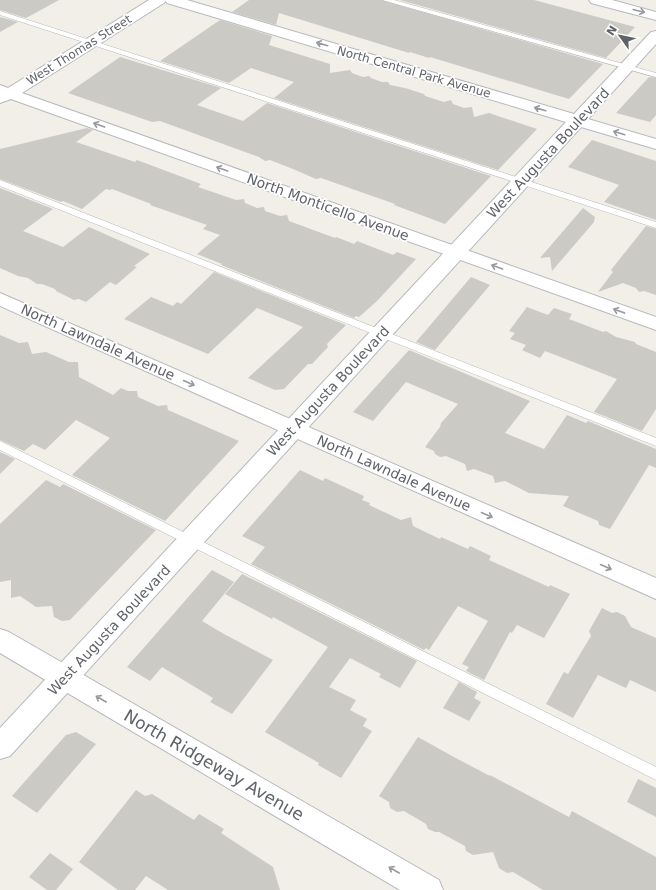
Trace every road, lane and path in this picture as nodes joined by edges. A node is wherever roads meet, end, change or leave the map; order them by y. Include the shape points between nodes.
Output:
1 (159, 0) edge
2 (172, 0) edge
3 (386, 0) edge
4 (596, 0) edge
5 (0, 13) edge
6 (656, 16) edge
7 (656, 35) edge
8 (91, 42) junction
9 (627, 67) junction
10 (656, 75) edge
11 (3, 94) edge
12 (578, 120) junction
13 (656, 144) edge
14 (522, 181) junction
15 (0, 183) edge
16 (656, 225) edge
17 (456, 252) junction
18 (0, 299) edge
19 (656, 324) edge
20 (382, 333) junction
21 (294, 429) junction
22 (656, 442) edge
23 (0, 445) edge
24 (191, 540) junction
25 (656, 589) edge
26 (0, 640) edge
27 (65, 678) junction
28 (0, 747) edge
29 (656, 774) edge
30 (428, 890) edge

1 - 8 street, West Thomas Street
12 -> 2 street, North Central Park Avenue
3 - 9 lane
4 -> 6 street
5 - 8 lane
7 - 9 street, West Augusta Boulevard
8 - 11 street, West Thomas Street
8 - 14 lane
9 - 10 lane
9 - 12 street, West Augusta Boulevard
17 -> 11 street, North Monticello Avenue
13 -> 12 street, North Central Park Avenue
12 - 14 street, West Augusta Boulevard
14 - 16 lane
14 - 17 street, West Augusta Boulevard
15 - 20 lane
19 -> 17 street, North Monticello Avenue
17 - 20 street, West Augusta Boulevard
18 -> 21 street, North Lawndale Avenue
20 - 21 street, West Augusta Boulevard
20 - 22 lane
21 - 24 street, West Augusta Boulevard
21 -> 25 street, North Lawndale Avenue
23 - 24 lane
24 - 27 street, West Augusta Boulevard
24 - 29 lane
26 - 27 street, North Ridgeway Avenue
27 - 28 street, West Augusta Boulevard
30 -> 27 street, North Ridgeway Avenue

